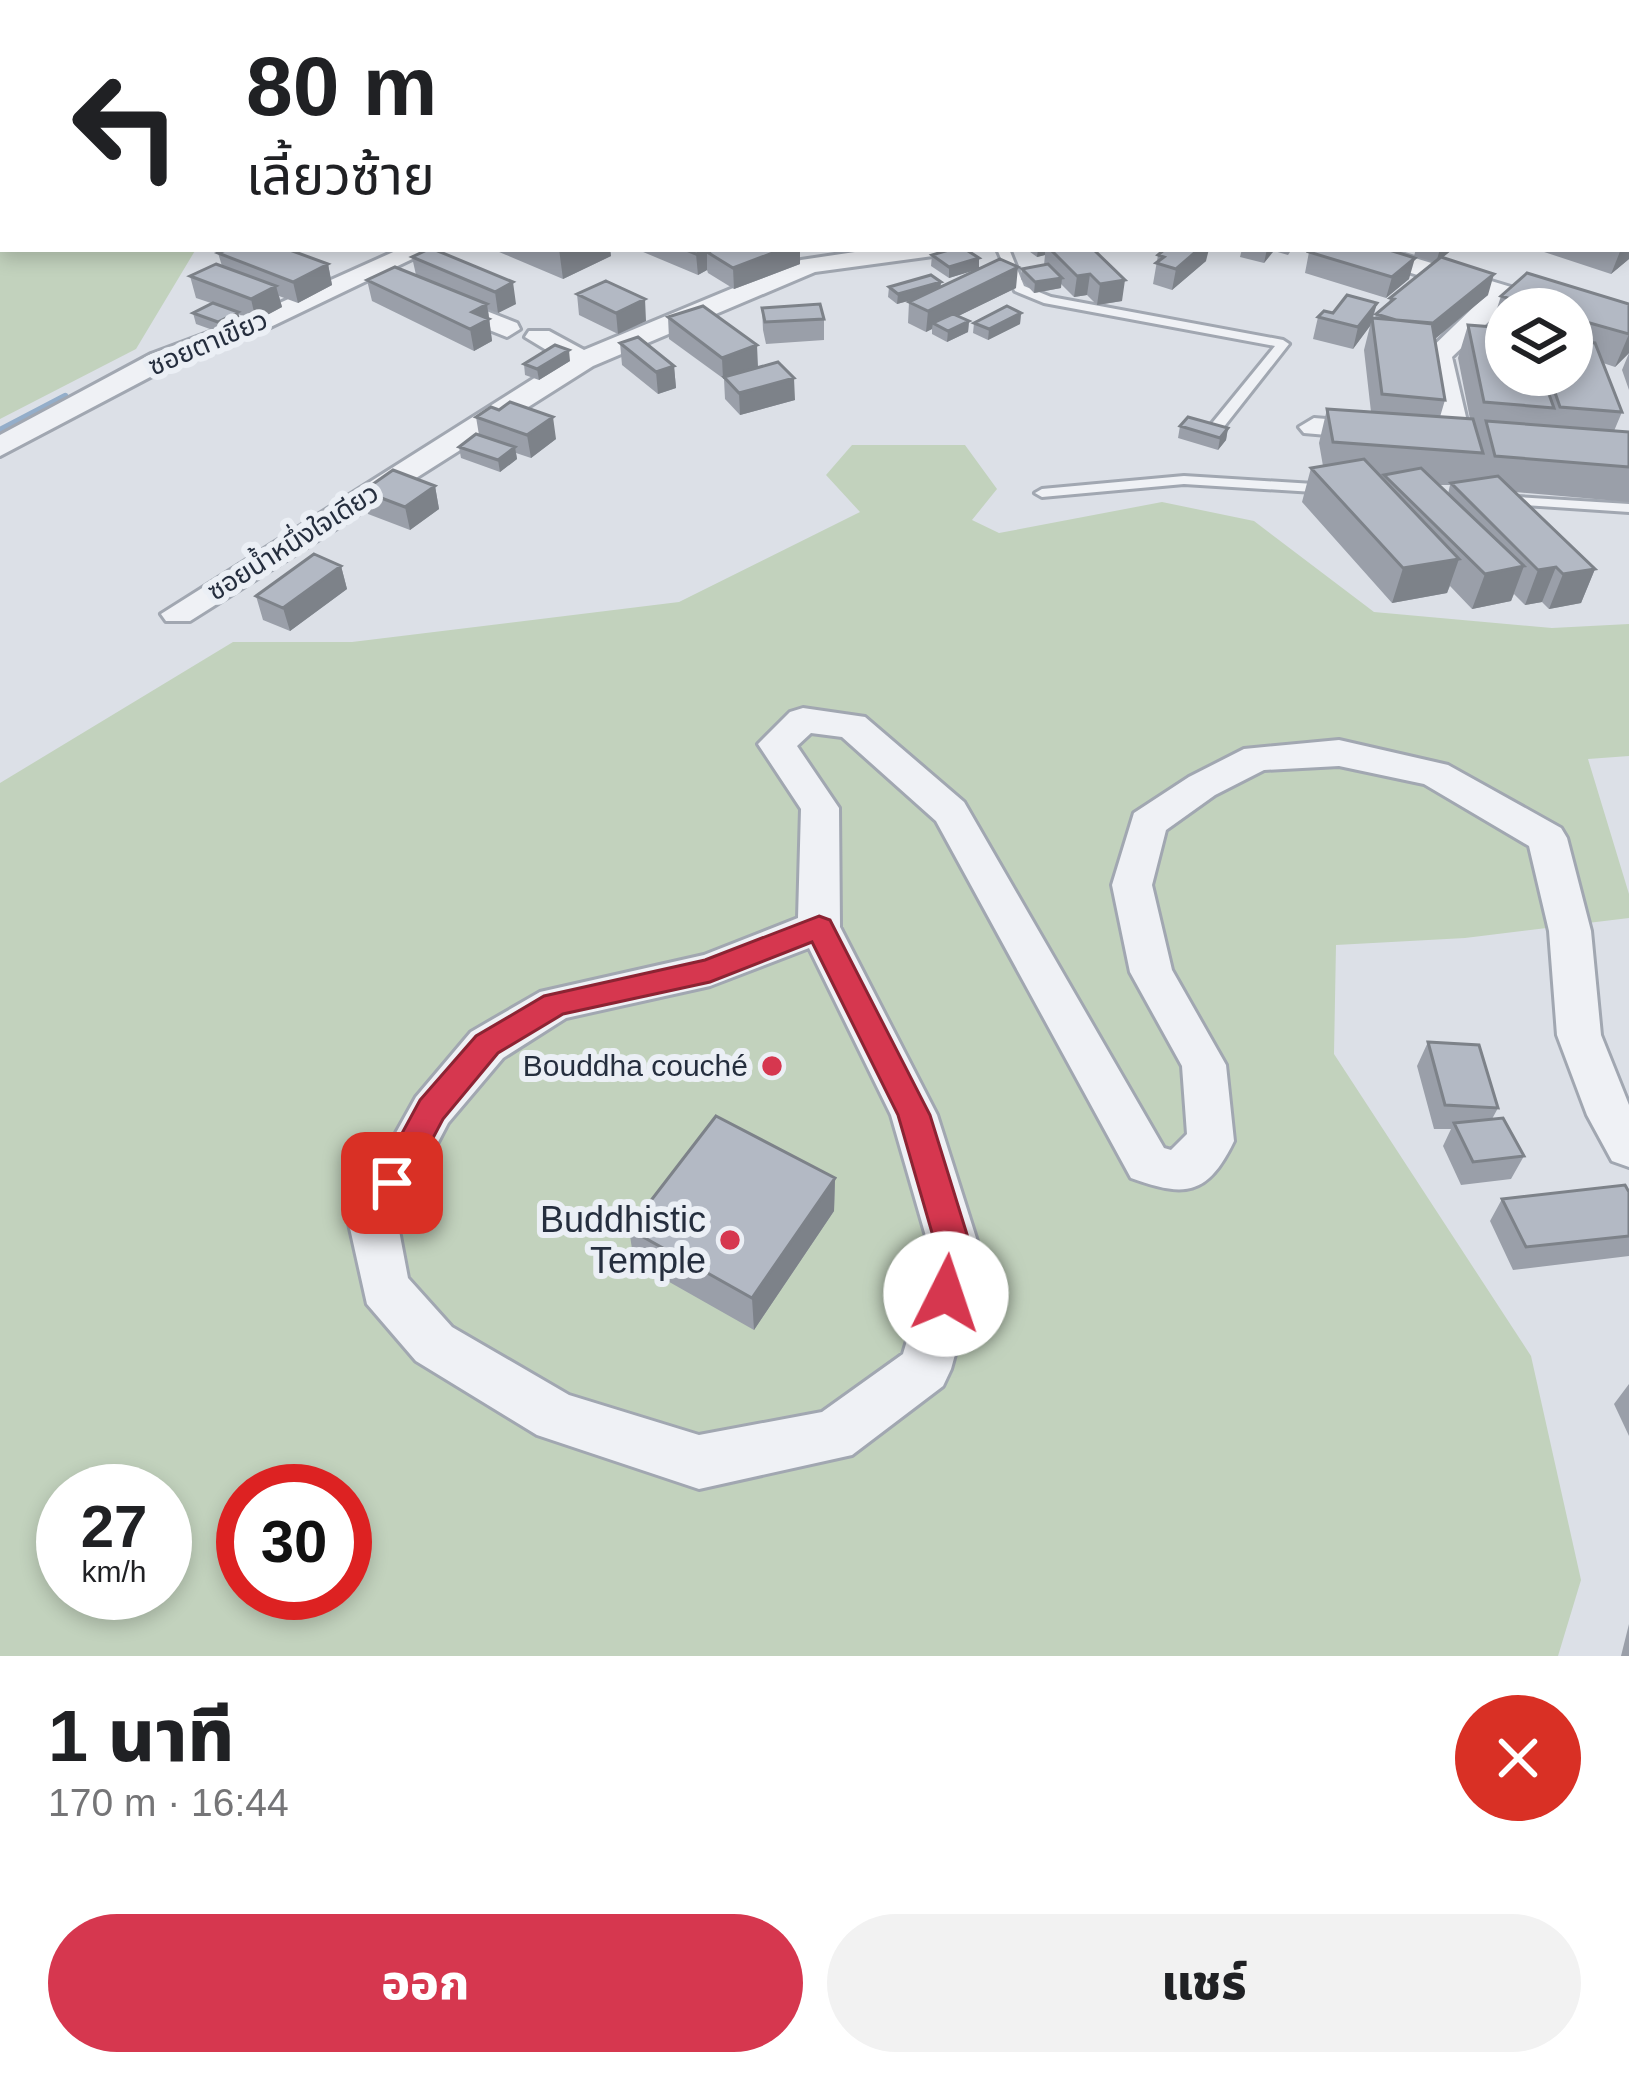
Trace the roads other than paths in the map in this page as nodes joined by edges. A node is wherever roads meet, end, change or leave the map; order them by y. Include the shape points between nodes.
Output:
1 (415, 252) edge
2 (910, 252) edge
3 (1004, 252) edge
4 (1369, 252) edge
5 (372, 272) junction
6 (1488, 288) edge
7 (1485, 310) edge
8 (1468, 326) junction
9 (507, 329) dead end
10 (1485, 332) edge
11 (539, 337) dead end
12 (583, 360) junction
13 (1314, 427) dead end
14 (1214, 430) edge
15 (1456, 438) junction
16 (1617, 444) edge
17 (0, 447) edge
18 (1348, 490) edge
19 (1042, 493) dead end
20 (1489, 499) edge
21 (1629, 508) edge
22 (178, 614) dead end
23 (819, 927) junction
24 (1629, 1147) edge

1 - 5 street, ซอยตาเขียว
2 - 12 street, ซอยน้ำหนึ่งใจเดียว via 810,265
3 - 14 lane via 1018,288 1048,301 1283,344
4 - 6 street
5 - 9 street
5 - 17 street, ซอยตาเขียว via 161,360
7 - 8 street
8 - 10 street
8 - 15 street via 1438,355
11 - 12 street
12 - 22 street, ซอยน้ำหนึ่งใจเดียว
13 - 15 street
15 - 16 street
18 - 19 lane via 1184,480
20 - 21 lane
23 - 23 street via 710,970 555,1004 487,1045 432,1110 372,1219 385,1288 434,1344 556,1417 699,1462 833,1436 925,1369 957,1257 914,1115
23 - 24 street via 820,808 776,745 803,721 852,726 950,812 1148,1164 1180,1173 1210,1141 1206,1084 1204,1065 1150,972 1132,885 1148,823 1257,758 1340,753 1435,774 1546,838 1570,932 1579,1034

